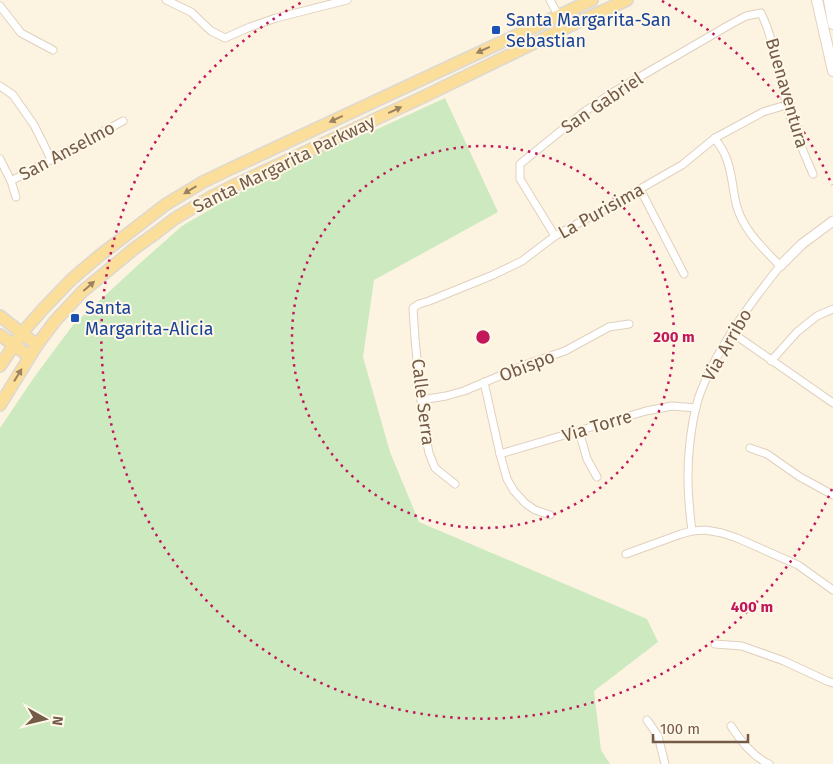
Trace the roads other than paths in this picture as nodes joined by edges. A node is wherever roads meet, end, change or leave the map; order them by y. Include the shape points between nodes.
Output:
1 (166, 0) edge
2 (347, 0) edge
3 (550, 0) edge
4 (592, 0) edge
5 (627, 0) edge
6 (817, 0) edge
7 (829, 0) edge
8 (0, 6) edge
9 (761, 13) joint
10 (559, 16) junction
11 (833, 24) edge
12 (565, 28) junction
13 (53, 50) dead end
14 (833, 70) edge
15 (0, 86) edge
16 (786, 105) junction
17 (123, 121) dead end
18 (715, 138) junction
19 (0, 158) edge
20 (51, 160) junction
21 (813, 174) dead end
22 (11, 181) junction
23 (640, 189) junction
24 (16, 197) dead end
25 (833, 221) edge
26 (555, 236) junction
27 (780, 266) junction
28 (684, 274) dead end
29 (833, 309) edge
30 (413, 311) joint
31 (0, 316) edge
32 (629, 324) dead end
33 (731, 332) junction
34 (22, 333) junction
35 (0, 335) edge
36 (14, 345) junction
37 (37, 345) junction
38 (29, 356) junction
39 (771, 361) junction
40 (0, 366) edge
41 (484, 382) junction
42 (421, 400) junction
43 (833, 403) edge
44 (0, 405) edge
45 (696, 408) junction
46 (579, 432) junction
47 (750, 448) dead end
48 (500, 454) junction
49 (597, 477) dead end
50 (455, 484) dead end
51 (833, 495) edge
52 (550, 515) dead end
53 (692, 531) junction
54 (626, 554) dead end
55 (833, 590) edge
56 (714, 644) dead end
57 (833, 683) edge
58 (647, 720) dead end
59 (731, 726) dead end
60 (665, 764) edge
61 (769, 764) edge

1 - 2 street via 191,12 211,31 226,38 276,18
3 - 10 street
4 - 10 main road, Santa Margarita Parkway
5 - 12 main road, Santa Margarita Parkway
6 - 14 main road
7 - 11 main road
8 - 13 street via 21,34
9 - 16 street, Buenaventura via 768,28
9 - 26 street, San Gabriel via 731,24 612,93 520,164 520,179
10 - 12 street
10 -> 34 main road, Santa Margarita Parkway via 202,182 165,205 99,256 72,279
37 -> 12 main road, Santa Margarita Parkway via 83,291 174,219 210,197
15 - 20 street via 14,96 34,125
16 - 18 street, La Purisima via 764,112
16 - 21 street, Buenaventura
17 - 20 street, San Anselmo
18 - 23 street, La Purisima via 682,165
18 - 27 street via 728,162 742,221
19 - 22 street
20 - 22 street, San Anselmo
22 - 24 street
23 - 26 street, La Purisima
23 - 28 street
25 - 27 street, Via Arribo via 802,244
26 - 30 street, La Purisima via 522,261 419,304
27 - 33 street, Via Arribo
29 - 39 street via 817,316 797,332
30 - 42 street, Calle Serra
31 - 34 main road
32 - 41 street, Obispo via 609,328 565,351
33 - 39 street
33 - 45 street, Via Arribo via 700,392
34 - 36 main road, Santa Margarita Parkway
34 - 37 main road
35 - 36 main road
36 - 38 main road
36 - 40 main road, Santa Margarita Parkway
37 - 38 main road, Santa Margarita Parkway
44 -> 38 main road, Santa Margarita Parkway
39 - 43 street
41 - 42 street, Obispo via 464,392
41 - 48 street
42 - 50 street, Calle Serra via 429,453 435,468
45 - 46 street, Via Torre via 672,406 646,411
45 - 53 street, Via Arribo via 687,477
46 - 48 street, Via Torre
46 - 49 street via 587,459
47 - 51 street via 767,454
48 - 52 street via 514,491 534,510
53 - 54 street
53 - 55 street via 705,530 737,538 798,565
56 - 57 street via 742,646
58 - 60 street via 658,736
59 - 61 street via 746,748

